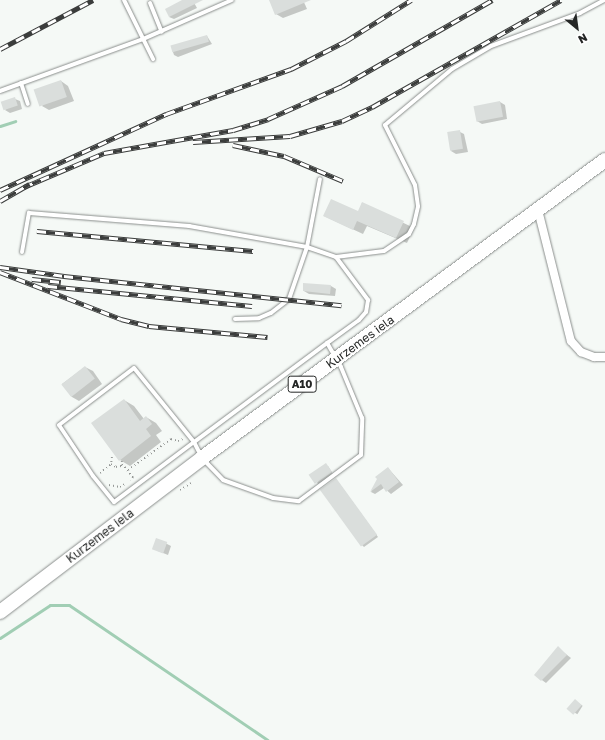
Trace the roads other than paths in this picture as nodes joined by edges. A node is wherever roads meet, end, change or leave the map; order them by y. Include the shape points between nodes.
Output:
1 (124, 0) edge
2 (232, 0) edge
3 (604, 0) edge
4 (150, 3) dead end
5 (162, 32) junction
6 (143, 39) junction
7 (153, 58) dead end
8 (21, 83) junction
9 (0, 91) edge
10 (28, 104) dead end
11 (605, 160) edge
12 (320, 180) dead end
13 (538, 210) junction
14 (306, 247) junction
15 (22, 252) dead end
16 (336, 257) junction
17 (235, 319) dead end
18 (327, 343) junction
19 (605, 357) edge
20 (337, 358) junction
21 (194, 442) junction
22 (202, 458) junction
23 (0, 612) edge

1 - 6 lane
2 - 5 lane
3 - 16 lane via 580,13 491,46 452,69 385,125 415,185 418,206 414,224 403,239 384,251
4 - 5 lane
5 - 6 lane
6 - 7 lane
6 - 8 lane
8 - 9 lane
8 - 10 lane
11 - 13 highway, Kurzemes iela / A10
12 - 14 lane
13 - 19 street via 571,341 581,352
13 - 20 highway, Kurzemes iela / A10
14 - 15 lane via 189,226 29,213
14 - 16 lane
14 - 17 lane via 289,299 282,306 259,318
16 - 18 lane via 366,296 368,306 359,320
18 - 20 lane
18 - 21 lane
20 - 22 highway, Kurzemes iela / A10
20 - 22 lane via 362,418 361,455 299,501 273,498 223,480
21 - 21 lane via 134,368 59,425 114,502
21 - 22 lane
22 - 23 highway, Kurzemes iela / A10

